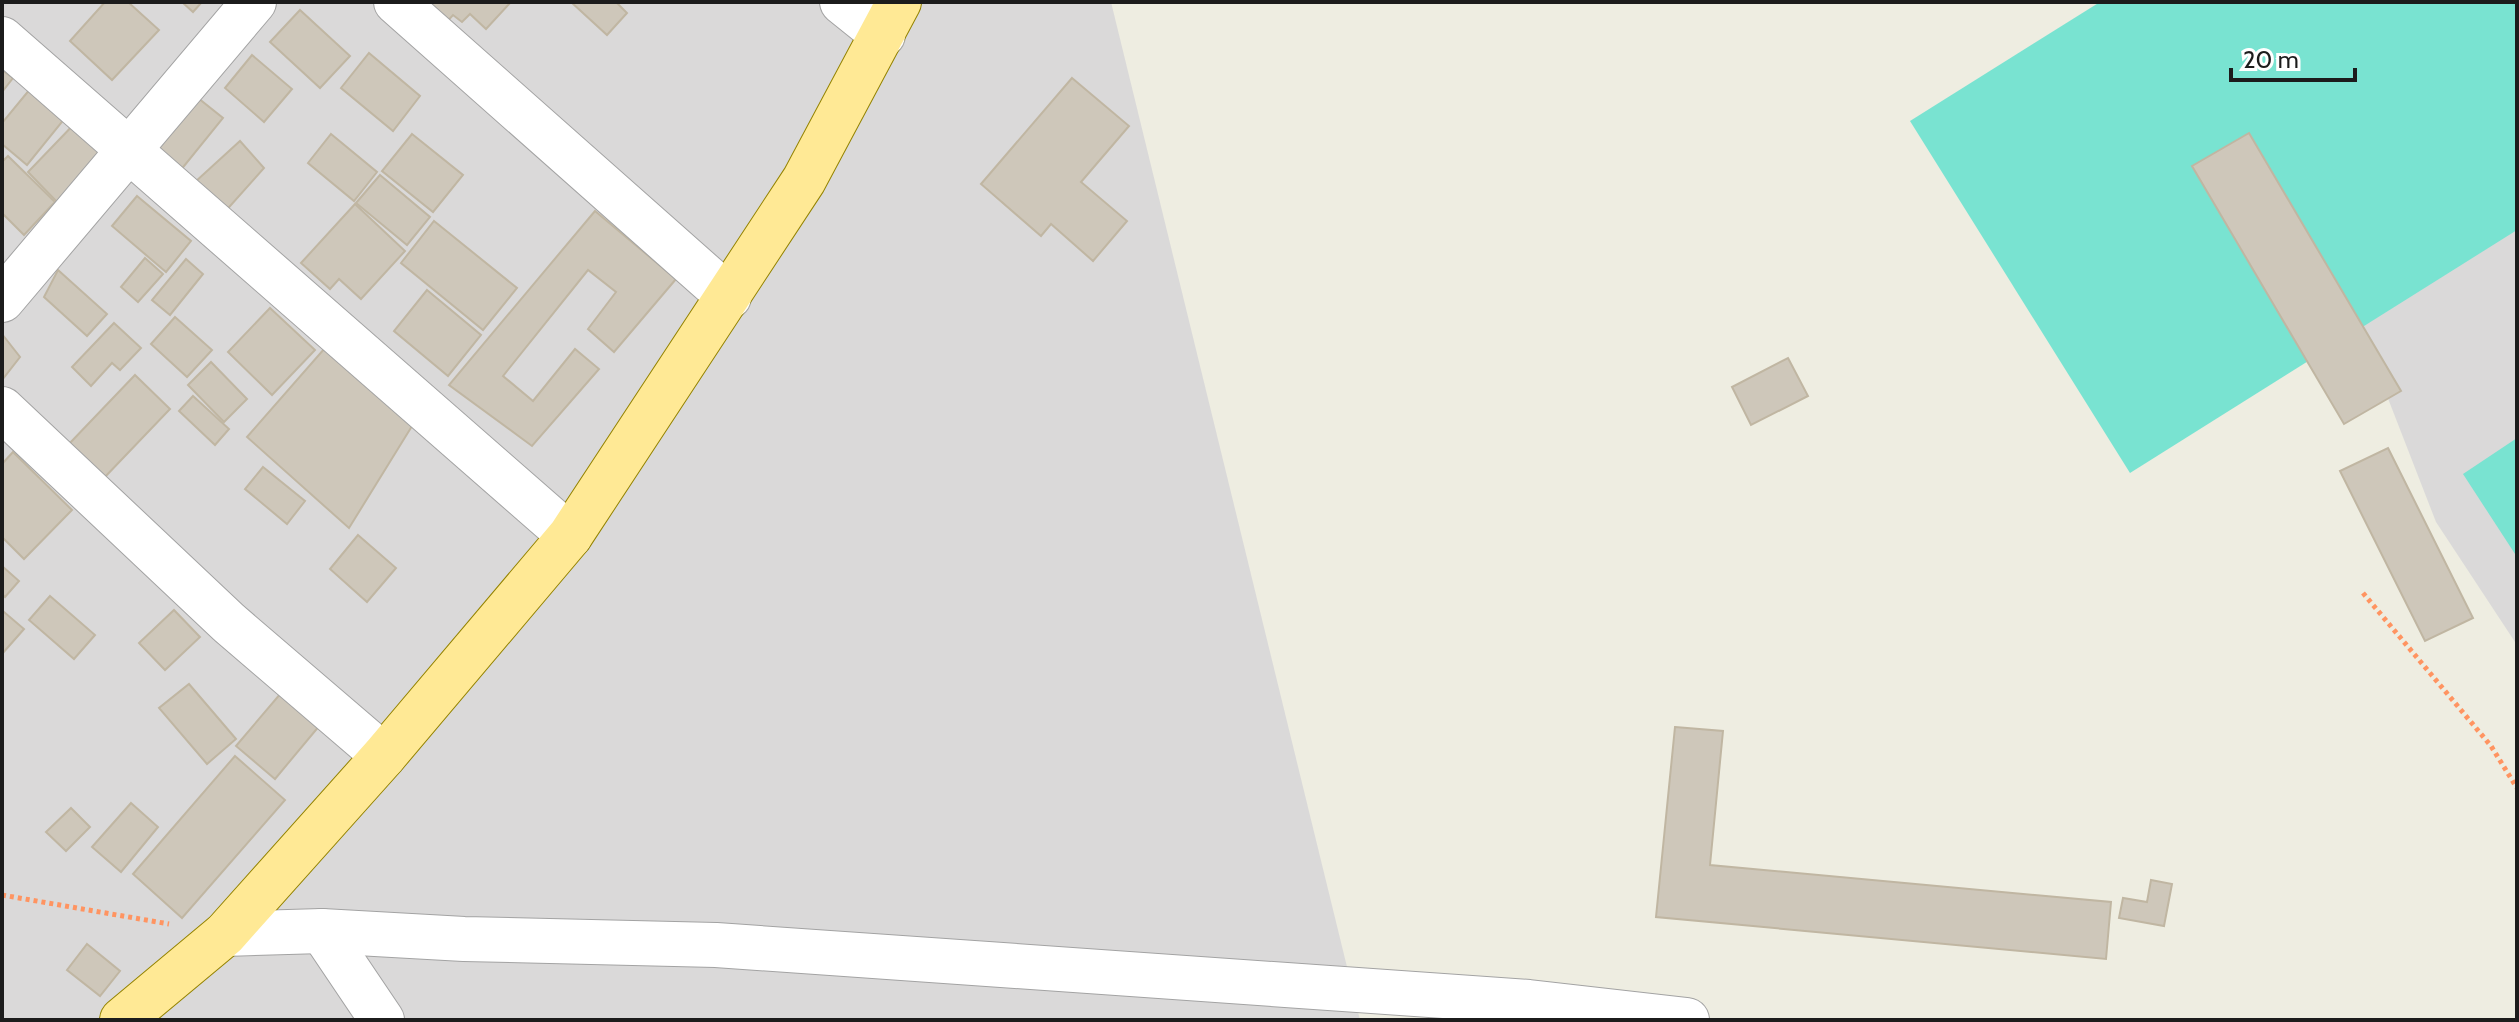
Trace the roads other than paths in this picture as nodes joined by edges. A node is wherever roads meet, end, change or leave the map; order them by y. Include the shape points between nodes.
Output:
1 (254, 2) edge
2 (396, 2) edge
3 (842, 2) edge
4 (891, 19) edge
5 (2, 39) edge
6 (130, 150) junction
7 (729, 297) junction
8 (2, 300) edge
9 (2, 409) edge
10 (570, 536) junction
11 (384, 756) junction
12 (322, 931) junction
13 (225, 934) junction
14 (122, 1020) edge
15 (382, 1020) edge
16 (1687, 1020) edge

1 - 6 street
2 - 7 street
3 - 4 street
4 - 7 main road via 804,180
5 - 6 street
6 - 8 street
6 - 10 street
7 - 10 main road
9 - 11 street via 229,623
10 - 11 main road
11 - 13 main road
12 - 13 street
12 - 15 street
12 - 16 street via 732,946 1529,1002
13 - 14 main road

